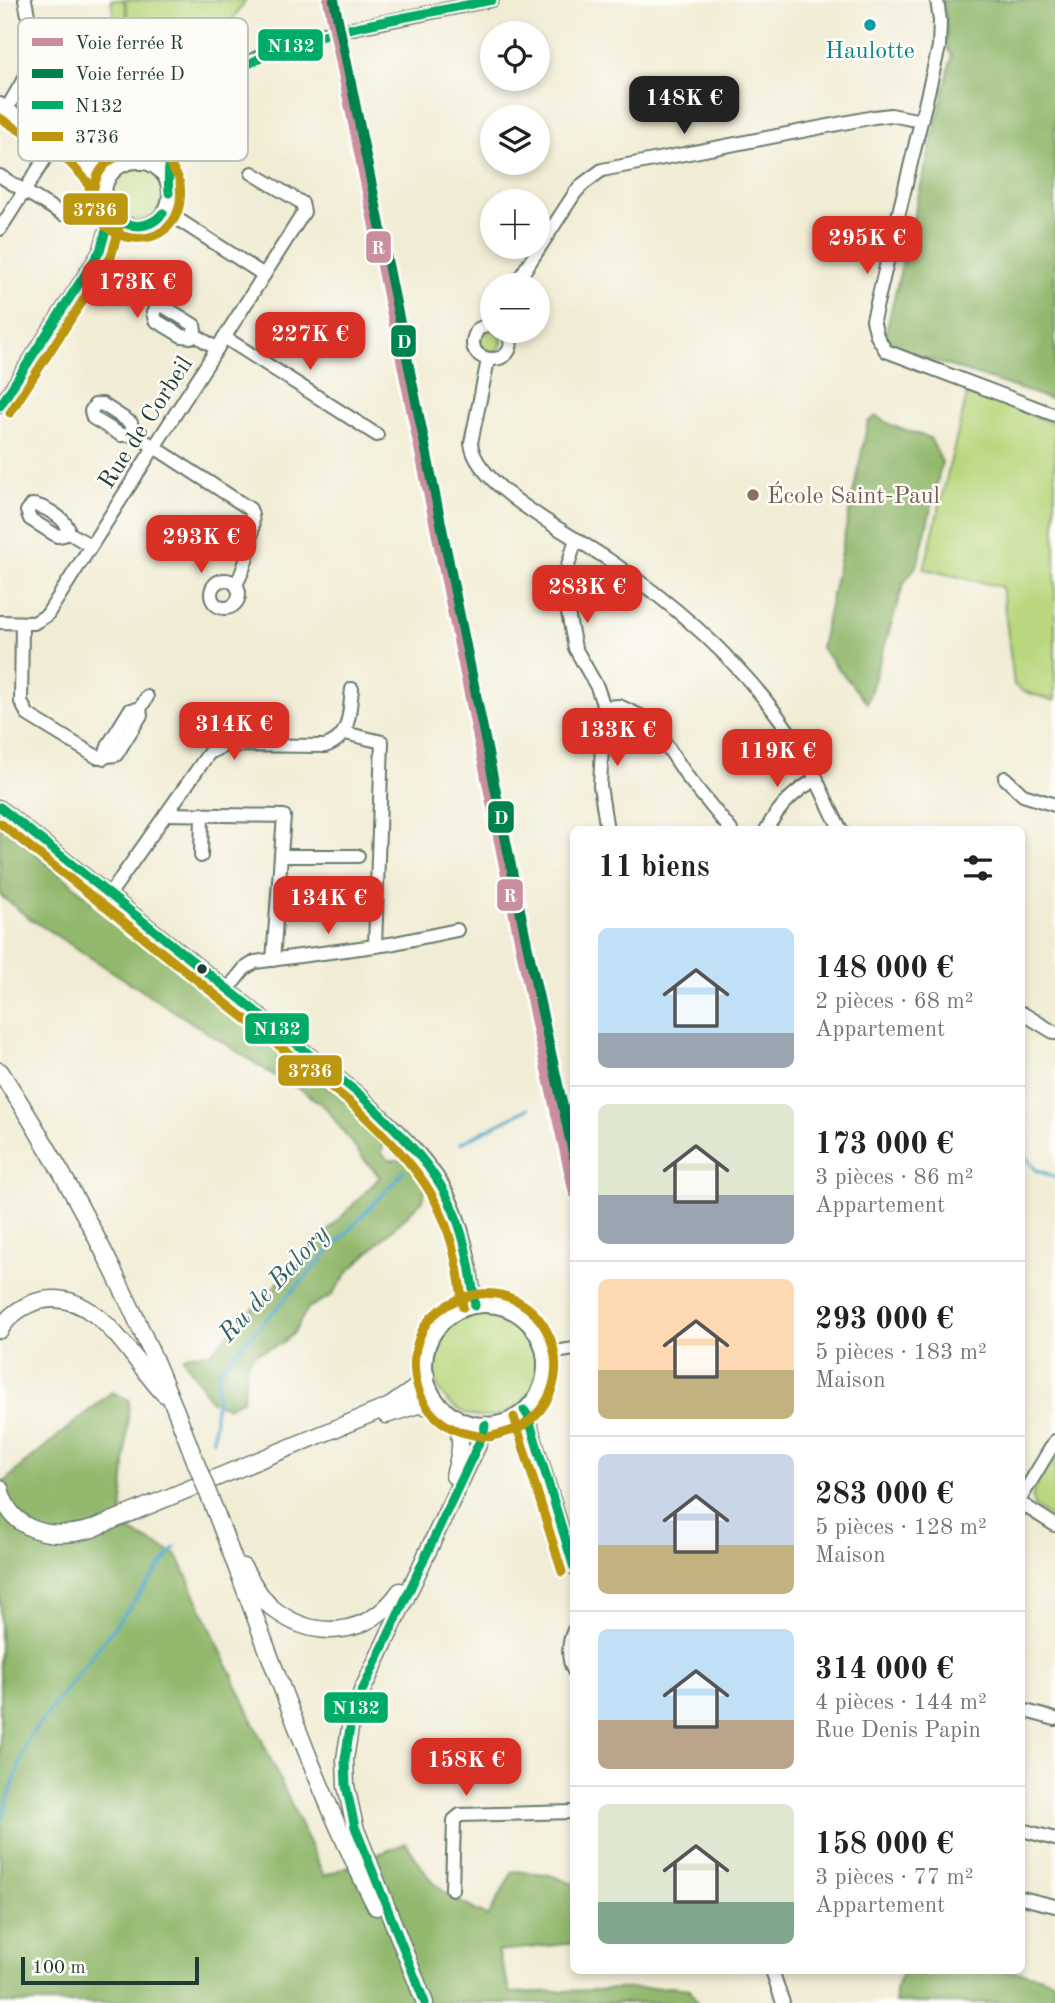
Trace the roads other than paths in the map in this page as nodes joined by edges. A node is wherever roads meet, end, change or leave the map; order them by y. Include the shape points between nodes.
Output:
1 (24, 0) edge
2 (492, 0) edge
3 (937, 0) edge
4 (28, 18) edge
5 (248, 63) edge
6 (18, 88) edge
7 (4, 106) edge
8 (921, 121) junction
9 (43, 161) edge
10 (83, 161) edge
11 (93, 161) edge
12 (140, 161) edge
13 (169, 161) edge
14 (134, 163) junction
15 (252, 173) dead end
16 (0, 176) edge
17 (24, 191) junction
18 (169, 193) junction
19 (107, 203) junction
20 (165, 211) junction
21 (62, 214) dead end
22 (134, 226) junction
23 (0, 229) edge
24 (100, 251) junction
25 (523, 273) edge
26 (264, 275) junction
27 (480, 328) edge
28 (194, 334) dead end
29 (224, 337) junction
30 (511, 343) edge
31 (217, 349) junction
32 (488, 360) junction
33 (0, 406) edge
34 (1055, 415) edge
35 (131, 432) dead end
36 (377, 435) dead end
37 (154, 447) junction
38 (66, 531) dead end
39 (576, 539) junction
40 (91, 546) junction
41 (236, 584) dead end
42 (0, 622) edge
43 (22, 623) junction
44 (352, 689) dead end
45 (147, 697) dead end
46 (604, 706) junction
47 (345, 733) junction
48 (1005, 778) dead end
49 (817, 779) junction
50 (1055, 805) edge
51 (0, 807) edge
52 (166, 814) junction
53 (202, 814) junction
54 (606, 826) edge
55 (728, 826) edge
56 (768, 826) edge
57 (839, 826) edge
58 (201, 856) dead end
59 (281, 856) junction
60 (358, 856) dead end
61 (109, 895) junction
62 (457, 930) dead end
63 (375, 946) junction
64 (273, 960) junction
65 (228, 989) junction
66 (1025, 1015) edge
67 (1055, 1033) edge
68 (0, 1071) edge
69 (475, 1306) junction
70 (0, 1330) edge
71 (570, 1350) edge
72 (543, 1354) junction
73 (426, 1375) junction
74 (174, 1404) junction
75 (524, 1410) junction
76 (449, 1412) junction
77 (485, 1425) junction
78 (1055, 1441) edge
79 (0, 1488) edge
80 (1025, 1491) edge
81 (1025, 1506) edge
82 (0, 1510) edge
83 (1055, 1525) edge
84 (229, 1546) junction
85 (570, 1555) edge
86 (570, 1644) edge
87 (570, 1665) edge
88 (1025, 1711) edge
89 (1055, 1719) edge
90 (570, 1812) edge
91 (1025, 1831) edge
92 (1055, 1839) edge
93 (452, 1889) dead end
94 (1025, 1899) edge
95 (1055, 1906) edge
96 (773, 1974) edge
97 (425, 2003) edge
98 (783, 2003) edge

1 - 4 street
2 - 5 street via 293,42
3 - 8 street via 939,47
6 - 7 street
8 - 25 street via 874,117 602,170 575,193
8 - 34 street via 873,320 877,336 886,351
9 - 17 street
10 - 19 street via 99,176
11 - 14 street
12 - 14 street
13 - 18 street
14 - 18 street via 150,165 164,176
14 - 19 street via 113,174
15 - 26 street, Rue de Corbeil via 302,203 304,212
16 - 17 street
17 - 21 street
17 - 23 street
18 - 20 street
19 - 22 street via 118,220
19 - 24 street
20 - 22 street via 152,223
20 - 26 street
22 - 24 street
24 - 33 street
26 - 29 street, Rue de Corbeil
27 - 32 street via 473,339 475,350
28 - 31 street
29 - 31 street, Rue de Corbeil
29 - 36 street
30 - 32 street via 506,354
31 - 37 street, Rue de Corbeil
32 - 39 street via 471,443 475,458 500,487
35 - 37 street
37 - 40 street, Rue de Corbeil
37 - 41 street via 250,509 254,522
38 - 40 street
39 - 46 street via 567,569 567,608 575,648
39 - 49 street via 641,584 735,664 787,728
40 - 43 street, Rue de Corbeil via 47,615 34,623
42 - 43 street, Rue de Corbeil
43 - 45 street via 24,709 97,757 116,755
44 - 47 street
46 - 54 street via 600,786
46 - 55 street via 619,706 643,717
47 - 52 street via 338,742 325,746 225,746 209,753
47 - 63 street via 382,742
48 - 50 street via 1023,795
49 - 56 street via 801,787
49 - 57 street
51 - 61 street
52 - 53 street
52 - 61 street
53 - 58 street
53 - 59 street via 284,816
59 - 60 street
59 - 64 street
61 - 65 street
62 - 63 street
63 - 64 street
64 - 65 street via 244,969
65 - 69 street via 359,1094 413,1146 443,1186 460,1222
66 - 67 street
68 - 74 main road via 89,1221
69 - 72 street via 494,1306 526,1322
69 - 73 street via 457,1312 431,1338
70 - 74 main road via 15,1312 31,1303 56,1299 78,1306 107,1324
71 - 72 street
72 - 75 street via 541,1385
73 - 76 street via 432,1393
73 - 79 main road via 390,1406 74,1534 33,1529 8,1509
74 - 84 main road, bridge
75 - 77 street
75 - 85 street
76 - 77 street via 469,1423
76 - 82 main road via 418,1405 395,1411 63,1543 32,1538
76 - 84 main road via 460,1433 461,1452 450,1489 403,1587 389,1607 372,1618 325,1631 295,1623 269,1605
77 - 97 main road via 362,1691 345,1759 355,1827
78 - 80 street
81 - 83 street
84 - 97 main road via 314,1770 360,1875
86 - 87 street
88 - 89 street
90 - 93 street via 460,1815 454,1820
91 - 92 street
94 - 95 street
96 - 98 street

